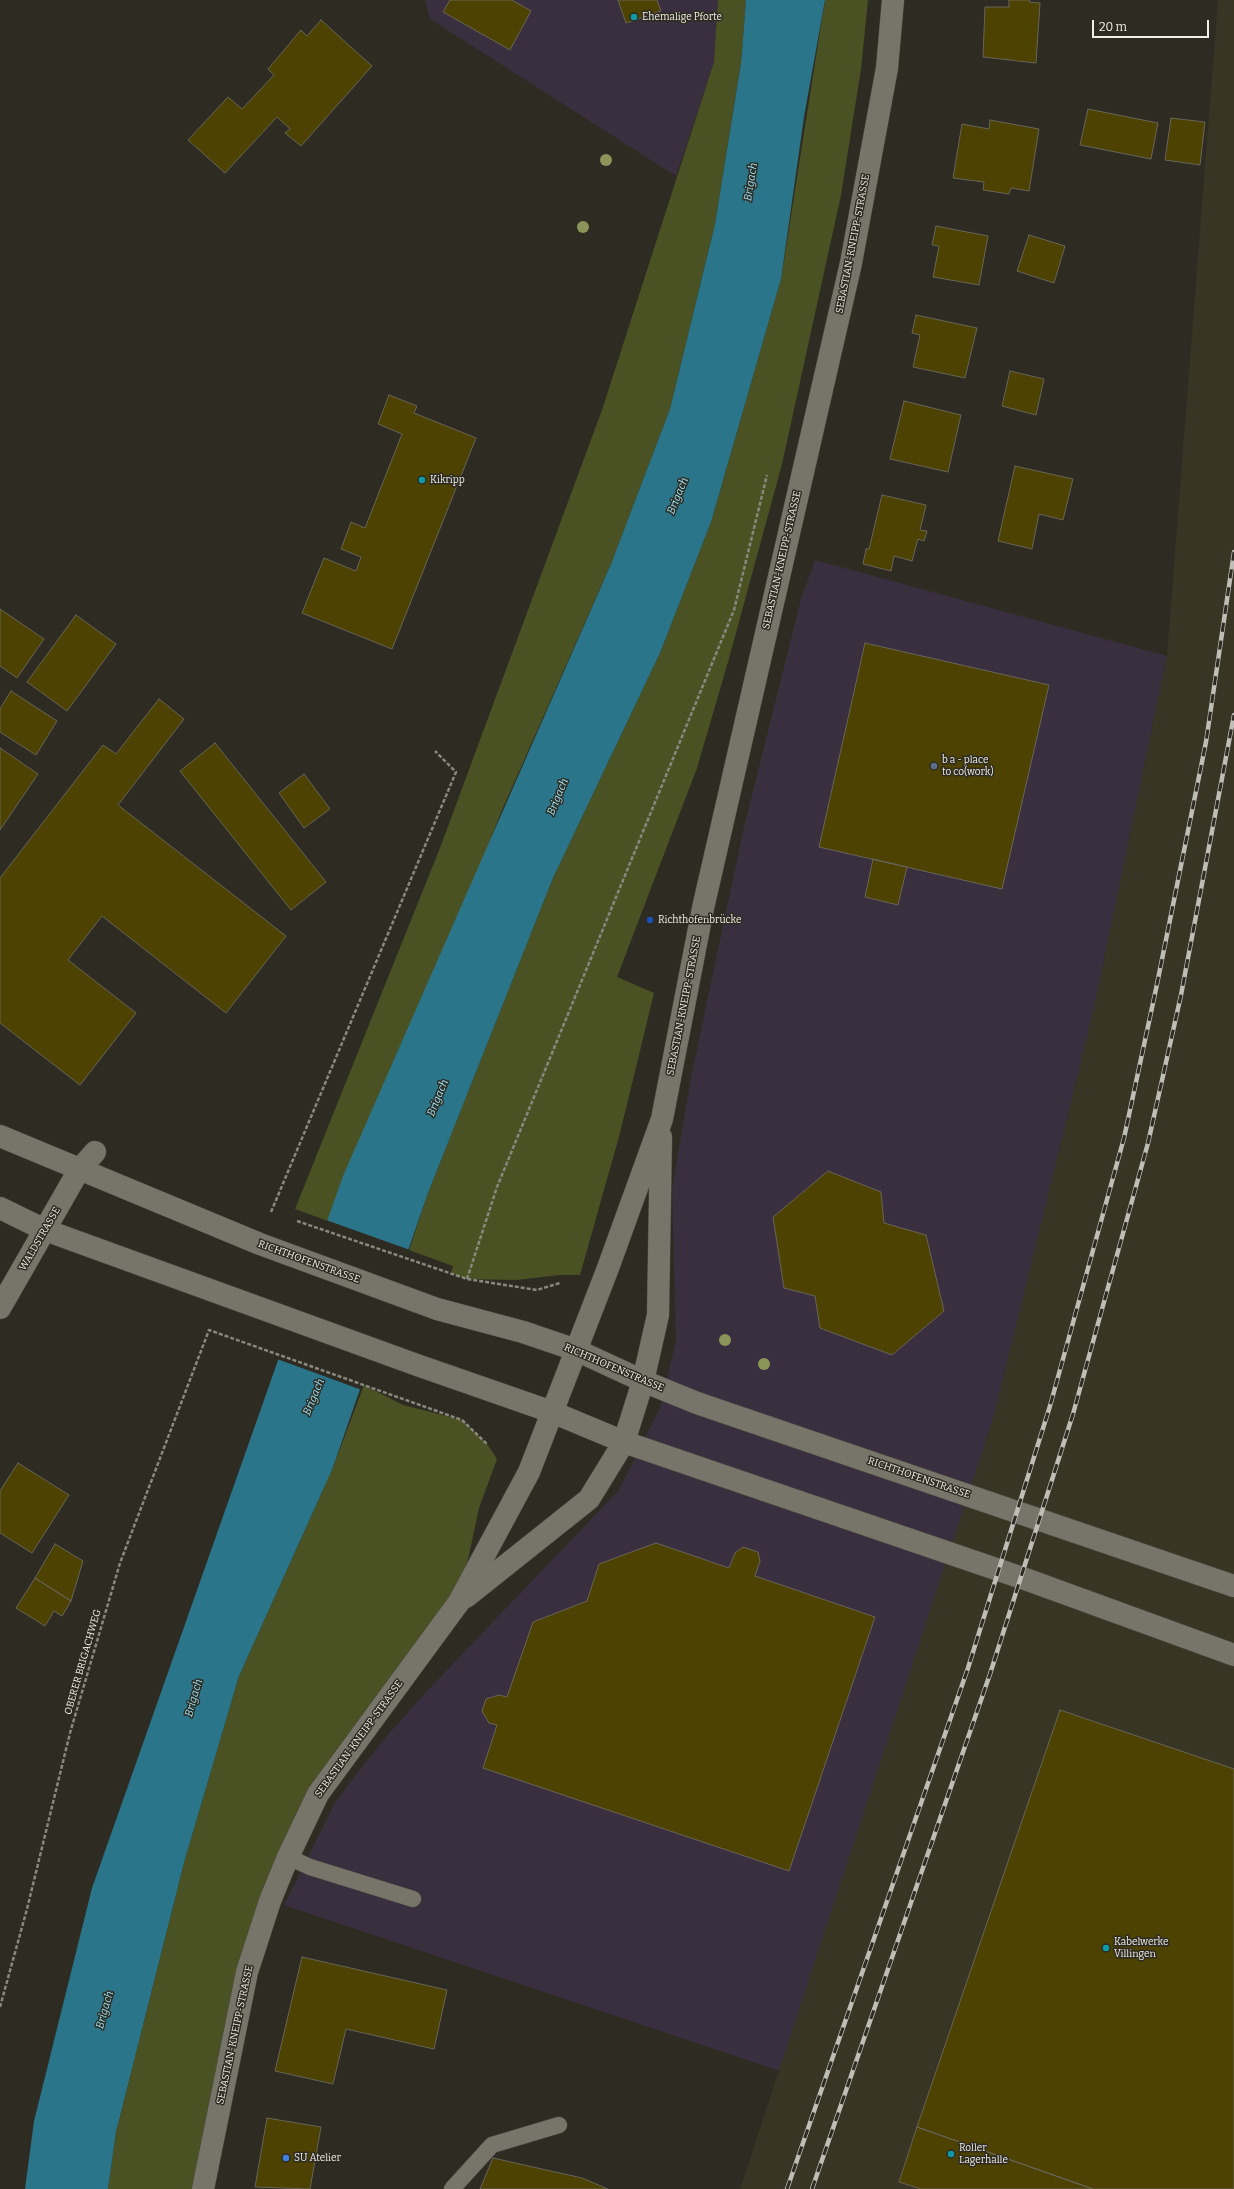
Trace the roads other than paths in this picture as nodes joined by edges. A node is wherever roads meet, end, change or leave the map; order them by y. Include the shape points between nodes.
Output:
1 (893, 0) edge
2 (662, 1119) junction
3 (0, 1136) edge
4 (95, 1152) dead end
5 (79, 1170) junction
6 (0, 1208) edge
7 (45, 1230) junction
8 (0, 1308) edge
9 (576, 1350) junction
10 (643, 1381) junction
11 (552, 1412) junction
12 (624, 1442) junction
13 (1234, 1586) edge
14 (459, 1602) junction
15 (1234, 1656) edge
16 (288, 1857) junction
17 (413, 1899) dead end
18 (559, 2125) dead end
19 (203, 2189) edge
20 (452, 2189) edge

1 - 2 street, SEBASTIAN-KNEIPP-STRASSE via 887,68 851,263 703,908
2 - 9 street, SEBASTIAN-KNEIPP-STRASSE
2 - 10 street, SEBASTIAN-KNEIPP-STRASSE via 658,1315
3 - 5 street, RICHTHOFENSTRASSE
4 - 5 street, WALDSTRASSE
5 - 7 street, WALDSTRASSE
5 - 9 street, RICHTHOFENSTRASSE via 260,1244 437,1309 523,1332
6 - 7 street
7 - 8 street, WALDSTRASSE
7 - 11 street
9 - 10 street, RICHTHOFENSTRASSE
9 - 11 street, SEBASTIAN-KNEIPP-STRASSE
10 - 12 street, SEBASTIAN-KNEIPP-STRASSE
10 - 13 street, RICHTHOFENSTRASSE via 697,1403
11 - 12 street
11 - 14 street, SEBASTIAN-KNEIPP-STRASSE via 529,1472
12 - 14 street, SEBASTIAN-KNEIPP-STRASSE via 589,1499
12 - 15 street via 1028,1580
14 - 16 street, SEBASTIAN-KNEIPP-STRASSE via 318,1794
16 - 17 lane via 310,1867
16 - 19 street, SEBASTIAN-KNEIPP-STRASSE via 270,1901 247,1972
18 - 20 lane via 492,2145

